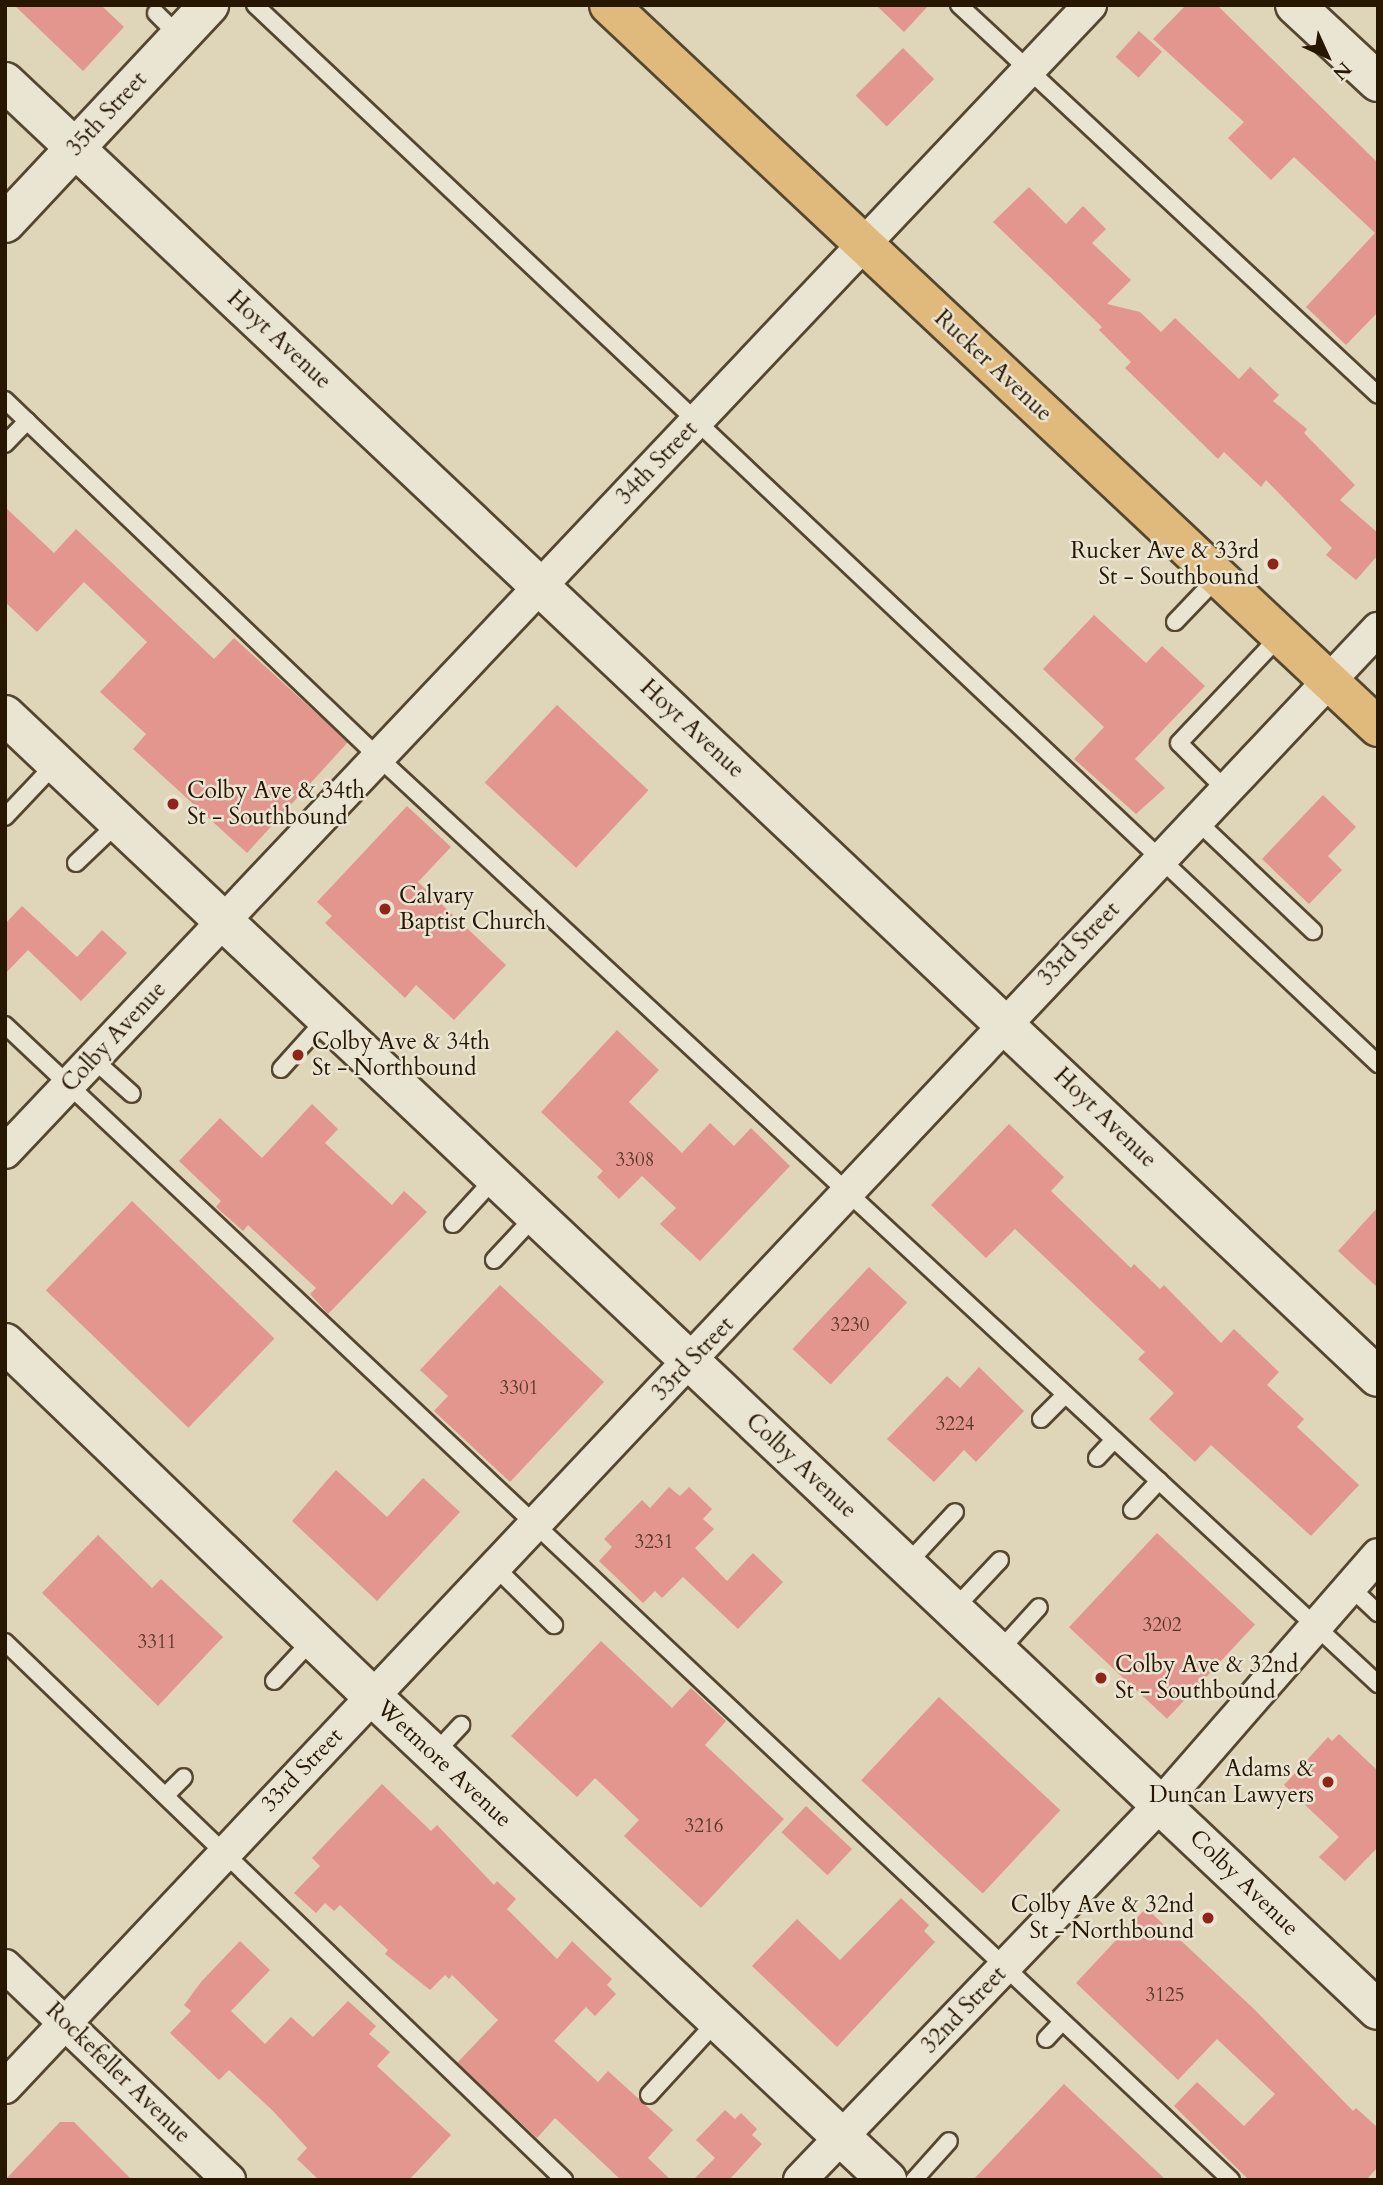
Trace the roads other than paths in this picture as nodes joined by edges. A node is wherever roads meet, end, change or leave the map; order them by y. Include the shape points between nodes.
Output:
1 (209, 5) edge
2 (256, 5) edge
3 (609, 5) edge
4 (959, 5) edge
5 (1090, 5) edge
6 (1295, 5) edge
7 (1028, 70) junction
8 (5, 82) edge
9 (1378, 82) edge
10 (76, 148) junction
11 (5, 223) edge
12 (865, 245) junction
13 (1378, 395) edge
14 (5, 400) edge
15 (27, 421) junction
16 (697, 421) junction
17 (5, 444) edge
18 (1217, 578) junction
19 (540, 586) junction
20 (1175, 622) dead end
21 (1378, 629) edge
22 (1280, 636) junction
23 (1329, 681) junction
24 (5, 715) edge
25 (1378, 727) edge
26 (378, 757) junction
27 (56, 763) junction
28 (1226, 790) junction
29 (5, 817) edge
30 (1196, 821) junction
31 (119, 822) junction
32 (1160, 860) junction
33 (76, 863) dead end
34 (223, 921) junction
35 (1313, 932) dead end
36 (326, 1019) junction
37 (1004, 1022) junction
38 (5, 1025) edge
39 (93, 1059) junction
40 (1378, 1064) edge
41 (281, 1069) dead end
42 (68, 1086) junction
43 (132, 1094) dead end
44 (5, 1152) edge
45 (495, 1178) junction
46 (848, 1196) junction
47 (535, 1216) junction
48 (453, 1224) dead end
49 (494, 1260) dead end
50 (5, 1343) edge
51 (691, 1362) junction
52 (1378, 1377) edge
53 (1065, 1395) junction
54 (1041, 1419) dead end
55 (428, 1426) junction
56 (416, 1437) dead end
57 (1114, 1440) junction
58 (1097, 1458) dead end
59 (1159, 1481) junction
60 (1132, 1510) dead end
61 (955, 1512) dead end
62 (534, 1526) junction
63 (1378, 1555) edge
64 (1000, 1560) dead end
65 (906, 1565) junction
66 (495, 1567) junction
67 (1349, 1586) junction
68 (1039, 1607) dead end
69 (954, 1609) junction
70 (1378, 1614) edge
71 (1314, 1623) junction
72 (554, 1625) dead end
73 (313, 1639) junction
74 (5, 1642) edge
75 (999, 1651) junction
76 (274, 1681) dead end
77 (1378, 1684) edge
78 (372, 1696) junction
79 (461, 1725) dead end
80 (434, 1754) junction
81 (184, 1777) dead end
82 (166, 1795) junction
83 (1161, 1804) junction
84 (225, 1851) junction
85 (5, 1966) edge
86 (1004, 1969) junction
87 (1378, 2010) edge
88 (718, 2021) junction
89 (1061, 2023) junction
90 (67, 2024) junction
91 (1046, 2039) dead end
92 (5, 2087) edge
93 (649, 2095) dead end
94 (840, 2136) junction
95 (949, 2141) dead end
96 (229, 2180) edge
97 (564, 2180) edge
98 (800, 2180) edge
99 (887, 2180) edge
100 (914, 2180) edge
101 (1231, 2180) edge

1 - 10 street, 35th Street via 168,25
2 - 16 lane
3 - 12 main road, Rucker Avenue
4 - 7 lane
5 - 7 street, 34th Street
6 - 9 street
7 - 12 street, 34th Street
7 - 13 lane
8 - 10 street, Hoyt Avenue
10 - 11 street, 35th Street
10 - 19 street, Hoyt Avenue
12 - 16 street, 34th Street
12 - 18 main road, Rucker Avenue
14 - 15 lane
15 - 17 lane
15 - 26 lane
16 - 19 street, 34th Street
16 - 32 lane via 771,480
18 - 20 lane
18 - 22 main road, Rucker Avenue
19 - 26 street, 34th Street
19 - 37 street, Hoyt Avenue
21 - 23 street, 33rd Street
22 - 23 main road, Rucker Avenue
22 - 28 lane via 1179,743
23 - 25 main road, Rucker Avenue
23 - 28 street, 33rd Street
24 - 27 street, Colby Avenue
26 - 34 street, 34th Street
26 - 46 lane
27 - 29 lane
27 - 31 street, Colby Avenue
28 - 30 street, 33rd Street
30 - 32 street, 33rd Street
30 - 35 lane
31 - 33 lane
31 - 34 street, Colby Avenue
32 - 37 street, 33rd Street
32 - 40 lane
34 - 36 street, Colby Avenue
34 - 39 street, Colby Avenue
36 - 41 lane
36 - 45 street, Colby Avenue
37 - 46 street, 33rd Street
37 - 52 street, Hoyt Avenue
38 - 42 lane
39 - 42 street, Colby Avenue
39 - 43 lane
42 - 44 street, Colby Avenue
42 - 55 lane
45 - 47 street, Colby Avenue
45 - 48 lane
46 - 51 street, 33rd Street
46 - 53 lane
47 - 49 lane
47 - 51 street, Colby Avenue
50 - 73 street, Wetmore Avenue
51 - 62 street, 33rd Street
51 - 65 street, Colby Avenue
53 - 54 lane
53 - 57 lane
55 - 56 lane
55 - 62 lane
57 - 58 lane
57 - 59 lane
59 - 60 lane
59 - 71 lane
61 - 65 lane
62 - 66 street, 33rd Street
62 - 86 lane
63 - 67 street, 32nd Street
64 - 69 lane
65 - 69 street, Colby Avenue
66 - 72 lane
66 - 78 street, 33rd Street
67 - 70 lane
67 - 71 street, 32nd Street
68 - 75 lane
69 - 75 street, Colby Avenue
71 - 77 lane
71 - 83 street, 32nd Street
73 - 76 lane
73 - 78 street, Wetmore Avenue
74 - 82 lane
75 - 83 street, Colby Avenue
78 - 80 street, Wetmore Avenue
78 - 84 street, 33rd Street
79 - 80 lane
80 - 88 street, Wetmore Avenue
81 - 82 lane
82 - 84 lane
83 - 86 street, 32nd Street
83 - 87 street, Colby Avenue
84 - 90 street, 33rd Street
84 - 97 lane
85 - 90 street, Rockefeller Avenue
86 - 89 lane
86 - 94 street, 32nd Street
88 - 93 lane
88 - 94 street, Wetmore Avenue
89 - 91 lane
89 - 101 lane
90 - 92 street, 33rd Street
90 - 96 street, Rockefeller Avenue
94 - 98 street, 32nd Street
94 - 99 street, Wetmore Avenue
95 - 100 lane

